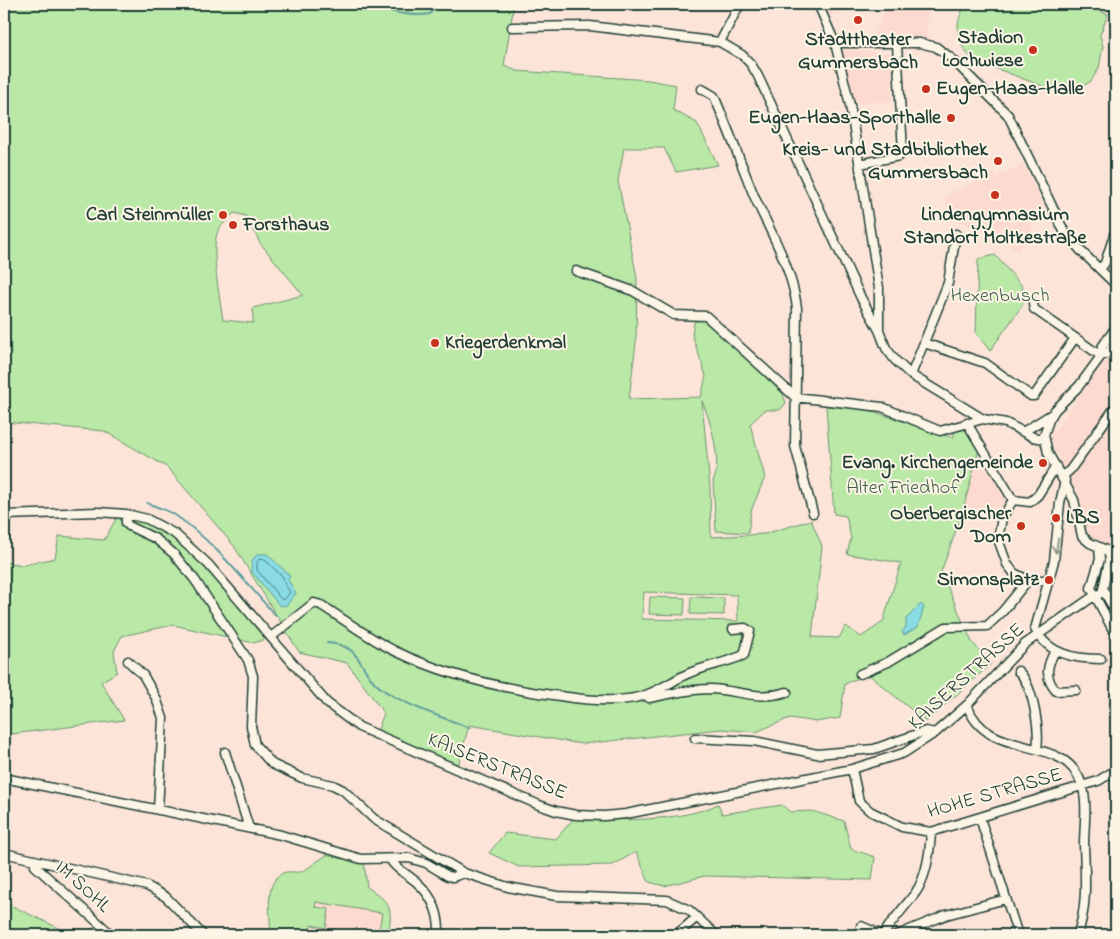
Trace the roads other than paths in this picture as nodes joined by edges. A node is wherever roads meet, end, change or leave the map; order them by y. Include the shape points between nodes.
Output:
1 (740, 4) edge
2 (818, 4) edge
3 (512, 27) dead end
4 (720, 42) junction
5 (835, 43) junction
6 (897, 44) junction
7 (702, 89) dead end
8 (860, 164) junction
9 (1116, 229) edge
10 (956, 234) dead end
11 (1100, 269) junction
12 (576, 271) dead end
13 (1116, 285) edge
14 (1033, 303) dead end
15 (1116, 327) edge
16 (879, 330) junction
17 (1075, 338) junction
18 (1116, 341) edge
19 (924, 343) junction
20 (1101, 356) junction
21 (911, 375) junction
22 (795, 397) junction
23 (1116, 406) edge
24 (1052, 414) junction
25 (983, 420) junction
26 (967, 423) junction
27 (1023, 432) junction
28 (1044, 439) junction
29 (1056, 466) junction
30 (1064, 478) junction
31 (1013, 500) junction
32 (813, 513) dead end
33 (4, 514) edge
34 (126, 514) junction
35 (1099, 548) junction
36 (1028, 580) junction
37 (1049, 580) junction
38 (1104, 592) junction
39 (1094, 596) junction
40 (1116, 613) edge
41 (733, 630) dead end
42 (1038, 634) junction
43 (1116, 636) edge
44 (271, 637) junction
45 (1055, 651) junction
46 (1100, 659) dead end
47 (128, 661) dead end
48 (1018, 671) dead end
49 (860, 674) dead end
50 (1076, 690) dead end
51 (787, 692) dead end
52 (638, 698) junction
53 (967, 705) junction
54 (935, 733) junction
55 (695, 738) dead end
56 (1037, 750) junction
57 (225, 752) dead end
58 (852, 769) junction
59 (1116, 770) edge
60 (4, 778) edge
61 (1083, 786) junction
62 (158, 810) junction
63 (980, 818) junction
64 (249, 828) junction
65 (931, 832) junction
66 (4, 853) edge
67 (390, 859) junction
68 (36, 861) junction
69 (464, 872) junction
70 (1006, 899) junction
71 (697, 916) junction
72 (861, 926) dead end
73 (112, 935) edge
74 (203, 935) edge
75 (439, 935) edge
76 (676, 935) edge
77 (716, 935) edge
78 (883, 935) edge
79 (897, 935) edge
80 (1018, 935) edge
81 (1077, 935) edge

1 - 4 street
2 - 5 street
3 - 4 street via 590,26
4 - 16 street via 742,55 758,76
5 - 6 street
5 - 8 street
6 - 8 street via 903,152 899,156
6 - 11 street via 936,47 1008,115 1064,231
7 - 22 street via 714,96 794,287 797,308
8 - 16 street via 879,288
9 - 11 street
10 - 19 street via 948,283
11 - 13 street
12 - 22 street via 633,291 674,315 706,316
14 - 17 street via 1034,309
15 - 20 street via 1102,348
16 - 21 street via 886,348
17 - 19 street via 1034,396 985,363
17 - 20 street
18 - 20 street via 1108,353
19 - 21 street
20 - 24 street via 1079,386
21 - 25 street
22 - 26 street via 882,406 940,431
22 - 32 street via 795,446
23 - 30 street
24 - 27 street
24 - 28 street
25 - 26 street
25 - 27 street via 1006,423
26 - 31 street
27 - 28 street
28 - 29 street
29 - 30 street
29 - 31 street via 1030,502
30 - 35 street via 1074,500 1082,536
30 -> 37 street via 1057,547
31 - 36 street via 1002,518 998,539 1014,574
33 - 34 street, KAISERSTRASSE
34 - 44 street, KAISERSTRASSE via 148,519 175,534 208,564
34 - 69 street via 126,523 156,539 174,554 248,660 253,676 251,726 255,745 272,764 302,778 343,790 374,819
35 - 38 street via 1110,556
35 - 39 street via 1100,559 1091,588
36 - 37 street
36 - 49 street via 987,626 946,627 888,662
37 - 42 street via 1044,605 1036,621
38 - 39 street, KAISERSTRASSE
38 - 40 street
39 - 42 street, KAISERSTRASSE
39 - 43 street
41 - 52 street via 745,628 750,631 744,655 686,674
42 - 45 street via 1044,644
42 - 53 street, KAISERSTRASSE
44 - 52 street via 314,603 394,650 481,682 507,689 582,699
44 - 58 street, KAISERSTRASSE via 327,703 359,727 556,811 604,816 626,814
45 - 46 street
45 - 50 street via 1047,668 1049,683 1056,691
47 - 62 street via 143,675 163,718
48 - 56 street via 1032,698
51 - 52 street via 772,696 742,695 712,689
53 - 54 street, KAISERSTRASSE
53 - 56 street via 970,715 991,734 1016,746
54 - 55 street via 926,731 874,750 817,754 754,741
54 - 58 street, KAISERSTRASSE via 904,753
56 - 61 street via 1050,752 1064,760 1073,768
57 - 64 street
58 - 65 street, HOHE STRASSE via 859,801 870,811 902,827
59 - 61 street, HOHE STRASSE via 1112,775
60 - 62 street
61 - 63 street, HOHE STRASSE
61 - 81 street via 1085,878
62 - 64 street
63 - 65 street, HOHE STRASSE
63 - 70 street
64 - 67 street via 361,859
65 - 78 street via 922,879
66 - 68 street
67 - 69 street via 419,860 453,877
67 - 75 street via 394,867 428,892 436,908
68 - 73 street, IM SOHL via 35,866
68 - 74 street via 147,886 166,897
69 - 71 street via 508,887 557,896 667,900
70 - 79 street via 946,916
70 - 80 street
71 - 76 street
71 - 77 street
72 - 78 street

